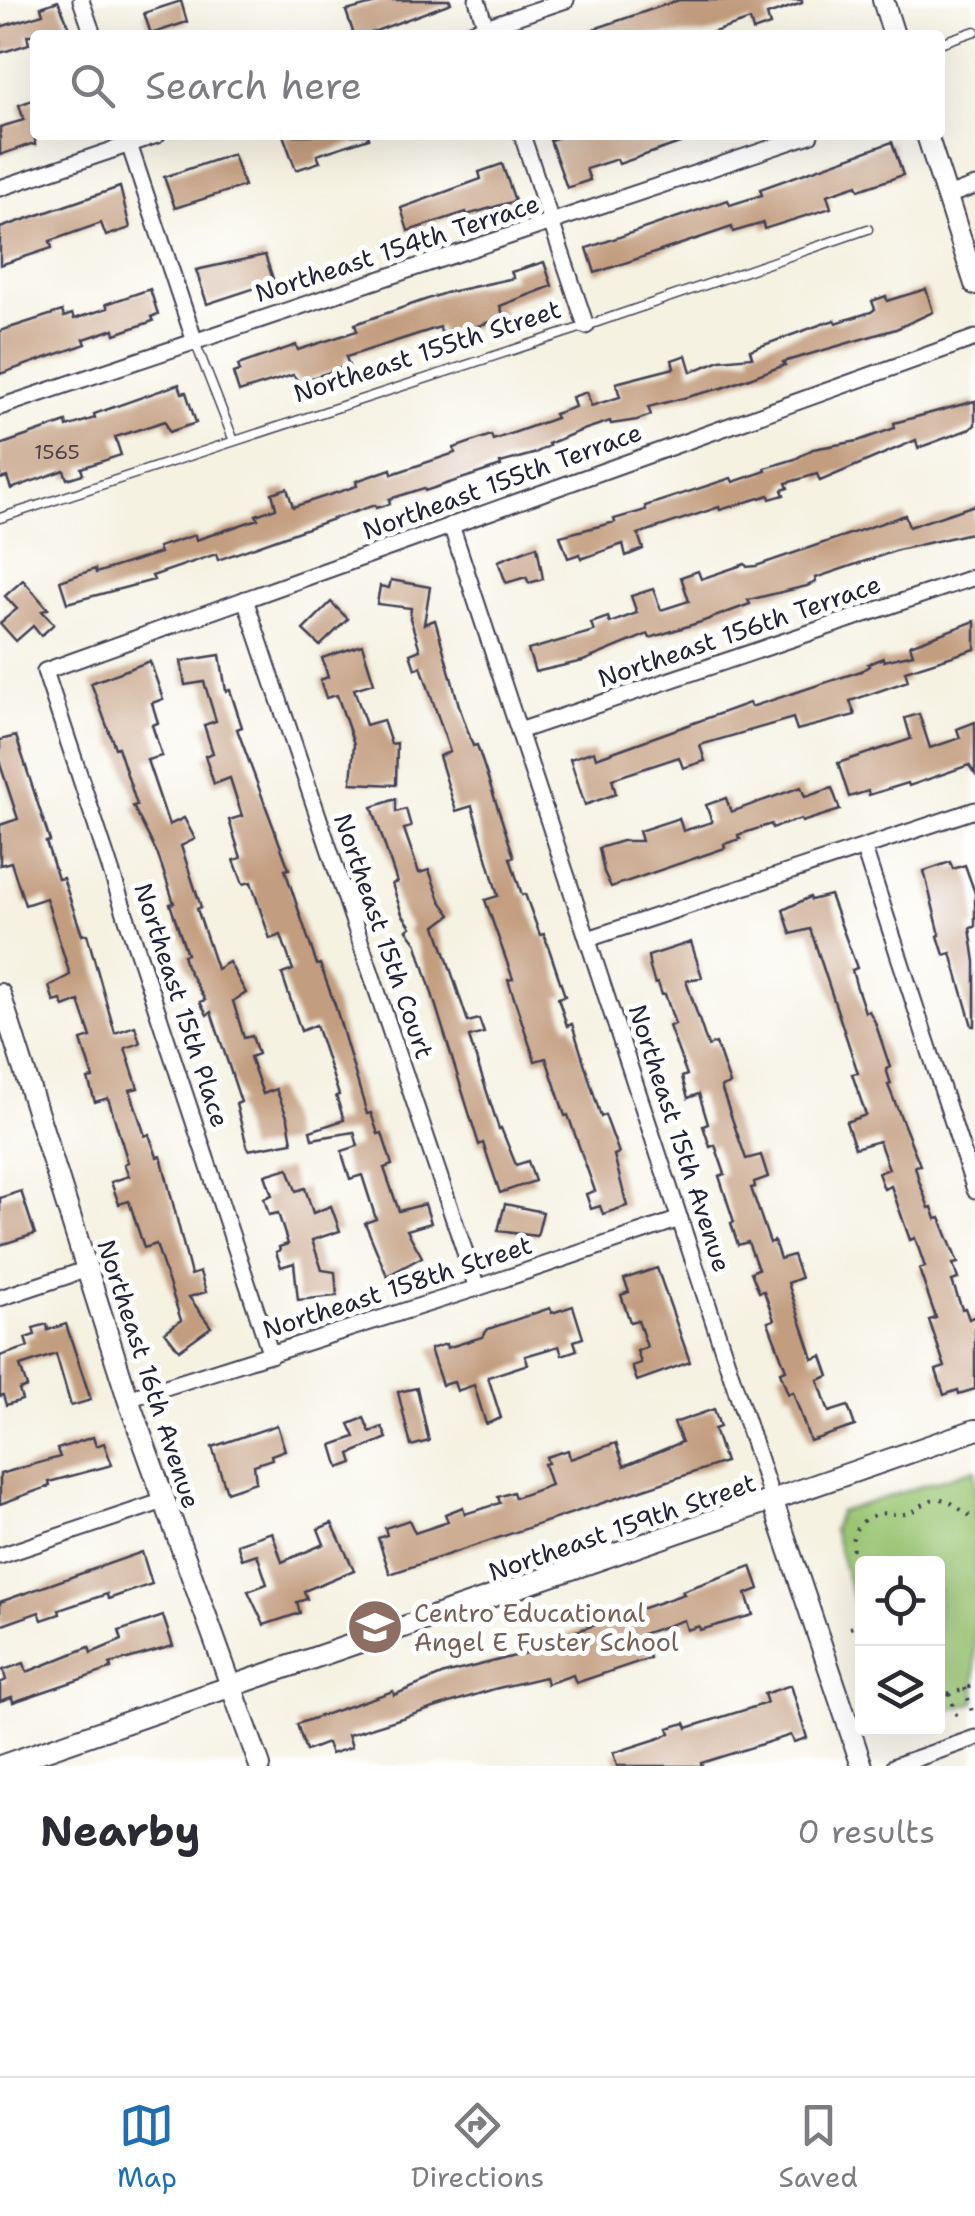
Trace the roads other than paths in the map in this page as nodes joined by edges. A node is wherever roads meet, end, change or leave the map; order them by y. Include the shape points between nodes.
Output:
1 (81, 0) edge
2 (477, 0) edge
3 (566, 0) edge
4 (883, 0) edge
5 (91, 30) edge
6 (487, 30) edge
7 (490, 30) edge
8 (892, 30) edge
9 (975, 31) edge
10 (945, 41) edge
11 (127, 140) edge
12 (524, 140) edge
13 (795, 140) edge
14 (929, 140) edge
15 (975, 186) edge
16 (0, 188) edge
17 (947, 196) junction
18 (552, 223) junction
19 (868, 229) dead end
20 (975, 284) edge
21 (586, 326) junction
22 (975, 338) edge
23 (195, 342) junction
24 (0, 407) edge
25 (234, 441) junction
26 (0, 518) edge
27 (452, 526) junction
28 (975, 577) edge
29 (245, 599) junction
30 (45, 670) joint
31 (520, 731) junction
32 (975, 810) edge
33 (864, 850) junction
34 (588, 939) junction
35 (0, 994) edge
36 (975, 1190) edge
37 (680, 1219) junction
38 (88, 1269) junction
39 (477, 1288) junction
40 (0, 1298) edge
41 (271, 1355) junction
42 (128, 1399) junction
43 (975, 1430) edge
44 (164, 1501) junction
45 (773, 1502) junction
46 (0, 1556) edge
47 (232, 1687) junction
48 (975, 1738) edge
49 (0, 1766) edge
50 (260, 1766) edge
51 (862, 1766) edge
52 (895, 1766) edge

1 - 5 street
2 - 6 street
3 - 7 street
4 - 8 street
9 - 10 lane
11 - 16 street
11 - 23 street
12 - 18 street
13 - 18 street, Northeast 154th Terrace
14 - 17 street
15 - 17 street
17 - 20 street
18 - 21 street
18 - 23 street, Northeast 154th Terrace
19 - 21 lane, Northeast 155th Street
21 - 25 lane, Northeast 155th Street
22 - 27 street, Northeast 155th Terrace
23 - 24 street, Northeast 154th Terrace
23 - 25 lane
25 - 26 lane, Northeast 155th Street
27 - 29 street, Northeast 155th Terrace
27 - 31 street, Northeast 15th Avenue
28 - 31 street, Northeast 156th Terrace
29 - 30 street, Northeast 155th Terrace
29 - 39 street, Northeast 15th Court
30 - 41 street, Northeast 15th Place
31 - 34 street, Northeast 15th Avenue
32 - 33 street
33 - 34 street
33 - 36 street
34 - 37 street, Northeast 15th Avenue
35 - 38 street, Northeast 16th Avenue
37 - 39 street, Northeast 158th Street
37 - 45 street, Northeast 15th Avenue
38 - 40 street
38 - 42 street, Northeast 16th Avenue
39 - 41 street, Northeast 158th Street
41 - 42 street, Northeast 158th Street
42 - 44 street, Northeast 16th Avenue
43 - 45 street, Northeast 159th Street
44 - 46 street
44 - 47 street, Northeast 16th Avenue
45 - 47 street, Northeast 159th Street
45 - 51 street, Northeast 15th Avenue
47 - 49 street, Northeast 159th Street
47 - 50 street, Northeast 16th Avenue
48 - 52 street

